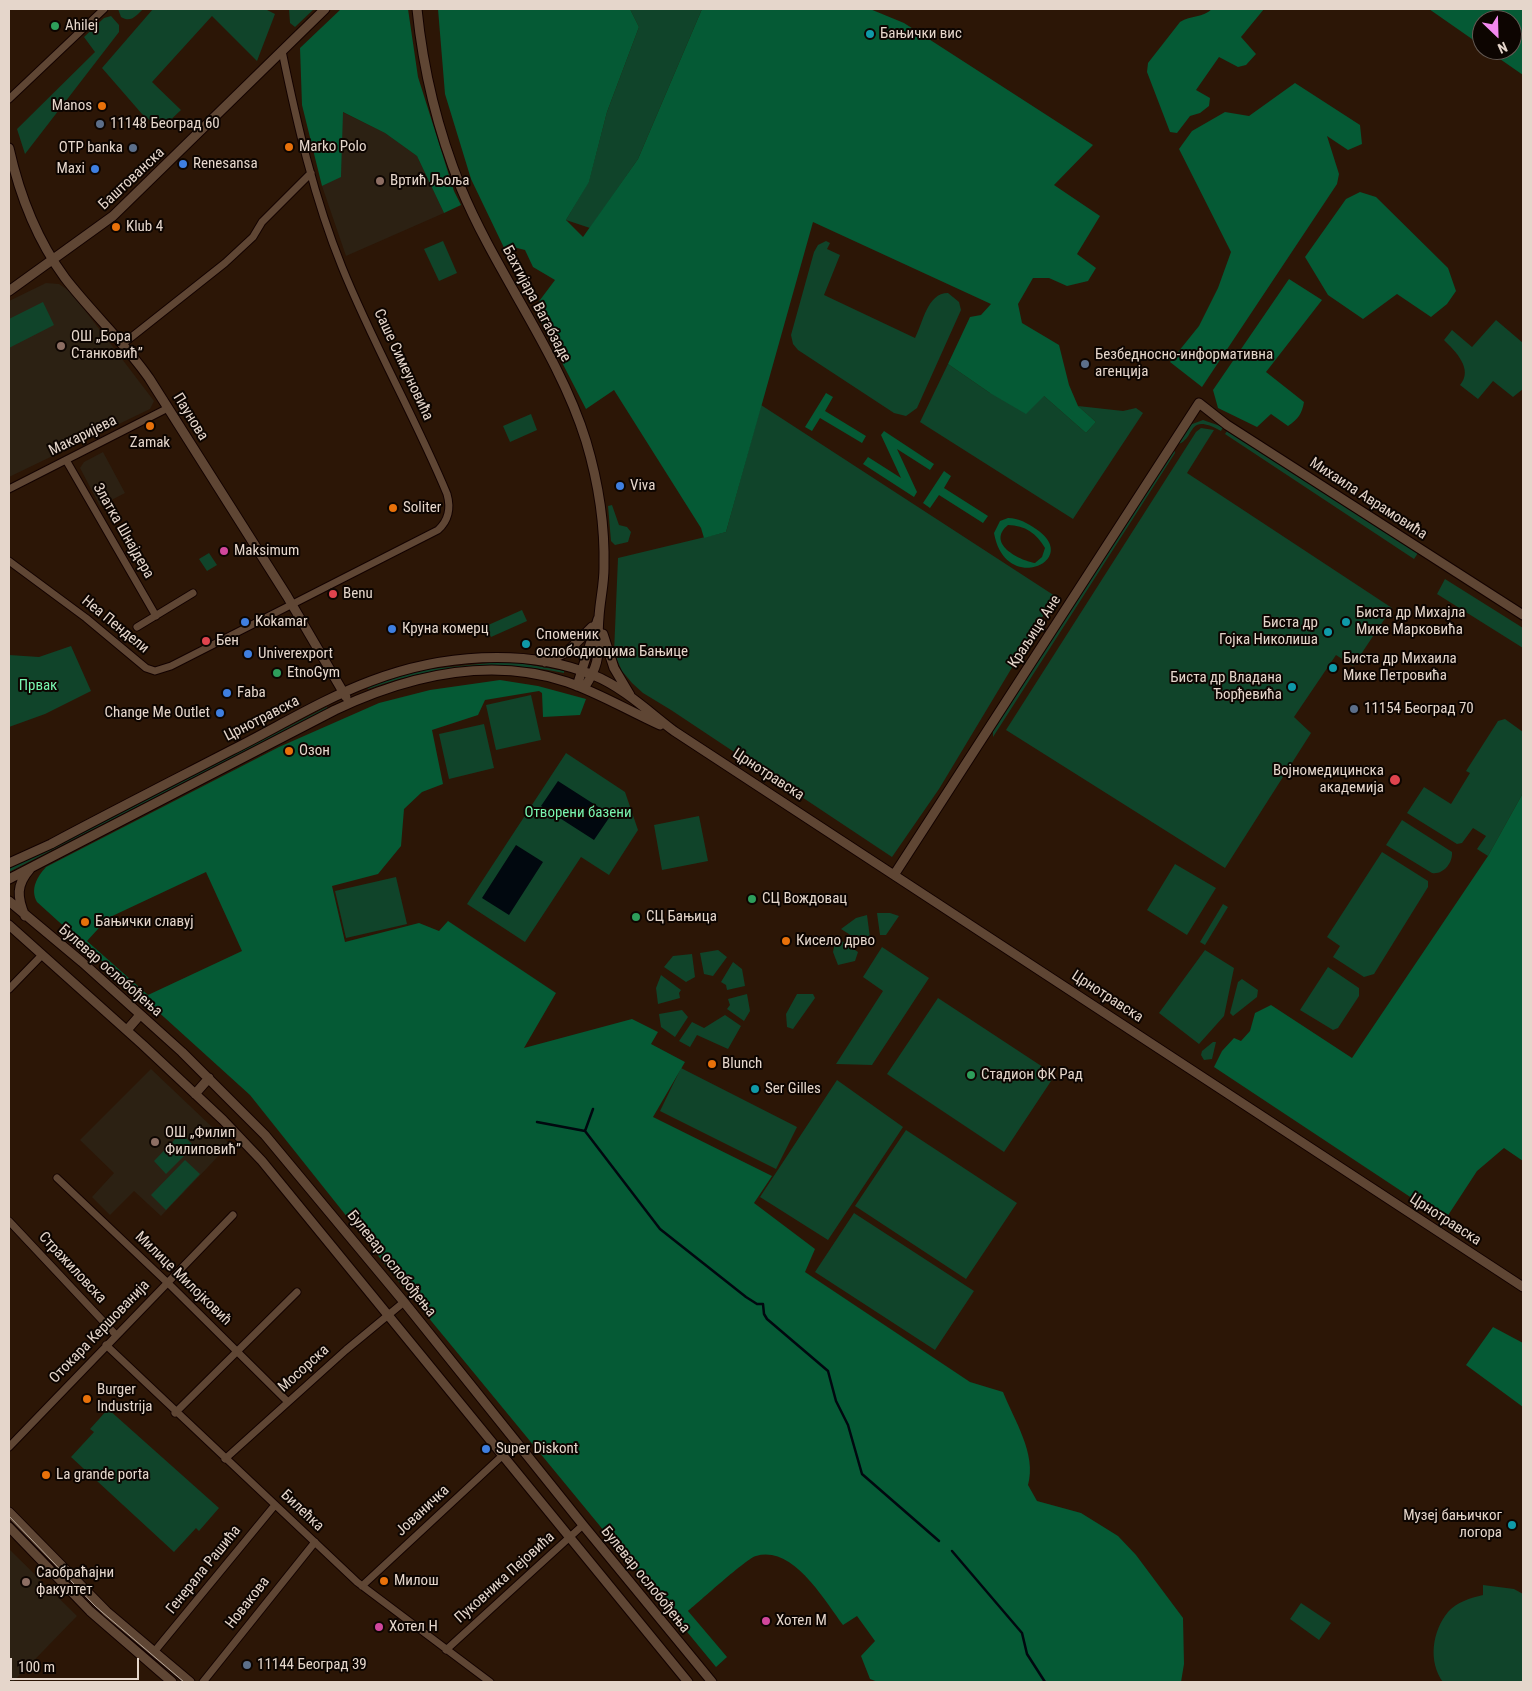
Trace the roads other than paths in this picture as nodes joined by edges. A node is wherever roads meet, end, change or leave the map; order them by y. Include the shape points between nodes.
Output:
1 (104, 9) edge
2 (325, 9) edge
3 (417, 9) edge
4 (282, 51) junction
5 (9, 99) edge
6 (9, 148) edge
7 (312, 173) junction
8 (54, 260) junction
9 (9, 291) edge
10 (124, 344) junction
11 (1199, 403) joint
12 (168, 408) junction
13 (66, 460) junction
14 (9, 489) edge
15 (9, 561) edge
16 (192, 593) dead end
17 (292, 606) junction
18 (1523, 615) edge
19 (156, 616) junction
20 (599, 617) junction
21 (137, 627) dead end
22 (545, 662) junction
23 (582, 671) junction
24 (593, 675) junction
25 (580, 687) junction
26 (344, 693) junction
27 (635, 701) junction
28 (350, 703) junction
29 (674, 731) junction
30 (9, 863) edge
31 (32, 867) junction
32 (894, 875) junction
33 (9, 879) edge
34 (9, 901) edge
35 (26, 918) junction
36 (9, 926) edge
37 (42, 955) junction
38 (9, 989) edge
39 (140, 1015) junction
40 (127, 1030) junction
41 (209, 1078) junction
42 (195, 1094) junction
43 (57, 1178) dead end
44 (232, 1215) dead end
45 (9, 1221) edge
46 (167, 1282) junction
47 (1523, 1287) edge
48 (297, 1292) dead end
49 (404, 1302) junction
50 (388, 1315) junction
51 (116, 1335) junction
52 (106, 1346) junction
53 (236, 1350) junction
54 (288, 1402) junction
55 (175, 1413) junction
56 (9, 1447) edge
57 (502, 1456) junction
58 (225, 1459) junction
59 (275, 1504) junction
60 (9, 1512) edge
61 (583, 1526) junction
62 (9, 1527) edge
63 (570, 1537) junction
64 (315, 1542) junction
65 (362, 1586) junction
66 (446, 1650) junction
67 (154, 1652) junction
68 (178, 1672) junction
69 (172, 1682) edge
70 (190, 1682) edge
71 (203, 1682) edge
72 (490, 1682) edge
73 (688, 1682) edge
74 (711, 1682) edge

1 - 5 street
2 - 4 main road, Баштованска
3 - 20 main road, Бахтијара Вагабзаде via 436,112 462,189 561,382 586,441 602,528 604,566
4 - 7 street, Саше Симеуновића
4 - 8 main road, Баштованска via 113,216
6 - 8 main road, Паунова via 21,194
7 - 10 street via 225,263
7 - 17 street, Саше Симеуновића via 341,264 444,487 449,505 447,518 438,530
8 - 9 main road, Баштованска
8 - 10 main road, Паунова
10 - 12 main road, Паунова
11 - 18 main road, Михаила Аврамовића via 1228,425
11 - 32 main road, Краљице Ане
12 - 13 street, Макаријева
12 - 17 main road, Паунова
13 - 14 street, Макаријева
13 - 19 street, Златка Шнајдера
15 - 17 street, Неа Пендели via 86,618 140,664 155,671
16 - 19 street
17 - 26 main road, Паунова
19 - 21 street
20 - 22 main road via 567,652
20 - 23 main road, Бахтијара Вагабзаде
20 - 24 main road, Бахтијара Вагабзаде via 599,656
20 - 27 main road via 614,668
22 - 23 main road, Црнотравска
22 - 26 main road, Црнотравска via 503,658 440,663 389,675
23 - 24 main road, Црнотравска
23 - 25 main road, Бахтијара Вагабзаде
24 - 25 main road, Бахтијара Вагабзаде
24 - 27 main road, Црнотравска
25 - 28 main road, Црнотравска via 530,672 475,671 408,682
25 - 29 main road, Црнотравска
26 - 28 main road, Паунова
26 - 30 main road, Црнотравска
27 - 29 main road, Црнотравска
28 - 31 main road, Црнотравска
29 - 32 main road, Црнотравска
31 - 33 main road, Црнотравска
31 - 35 main road via 18,890
32 - 47 main road, Црнотравска
34 - 35 main road, Булевар ослобођења
35 - 39 main road, Булевар ослобођења via 82,962
36 - 37 main road, Булевар ослобођења
37 - 38 street
37 - 40 main road, Булевар ослобођења
39 - 40 main road
39 - 41 main road, Булевар ослобођења
40 - 42 main road, Булевар ослобођења
41 - 42 main road
41 - 49 main road, Булевар ослобођења via 278,1149
42 - 50 main road, Булевар ослобођења via 262,1162
43 - 46 street, Милице Милојковић
44 - 46 street, Отокара Кершованија
45 - 51 street, Стражиловска
46 - 51 street, Отокара Кершованија
46 - 53 street, Милице Милојковић
48 - 53 street
49 - 50 street, Мосорска
49 - 61 main road, Булевар ослобођења
50 - 54 street, Мосорска
50 - 57 main road, Булевар ослобођења
51 - 52 street, Отокара Кершованија
52 - 55 street, Билећка
52 - 56 street, Отокара Кершованија
53 - 54 street, Милице Милојковић
53 - 55 street
54 - 58 street, Мосорска
55 - 58 street, Билећка
57 - 63 main road, Булевар ослобођења
57 - 65 street, Јованичка
58 - 59 street, Билећка
59 - 64 street, Билећка
59 - 67 street, Генерала Рашића
60 - 67 main road via 107,1612
61 - 63 street, Пуковника Пејовића
61 - 74 main road, Булевар ослобођења
62 - 69 main road via 90,1611
63 - 66 street, Пуковника Пејовића
63 - 73 main road, Булевар ослобођења
64 - 65 street, Билећка
64 - 71 street, Новакова
65 - 66 street, Билећка
66 - 72 street, Билећка
67 - 68 main road
68 - 69 street
68 - 70 main road

